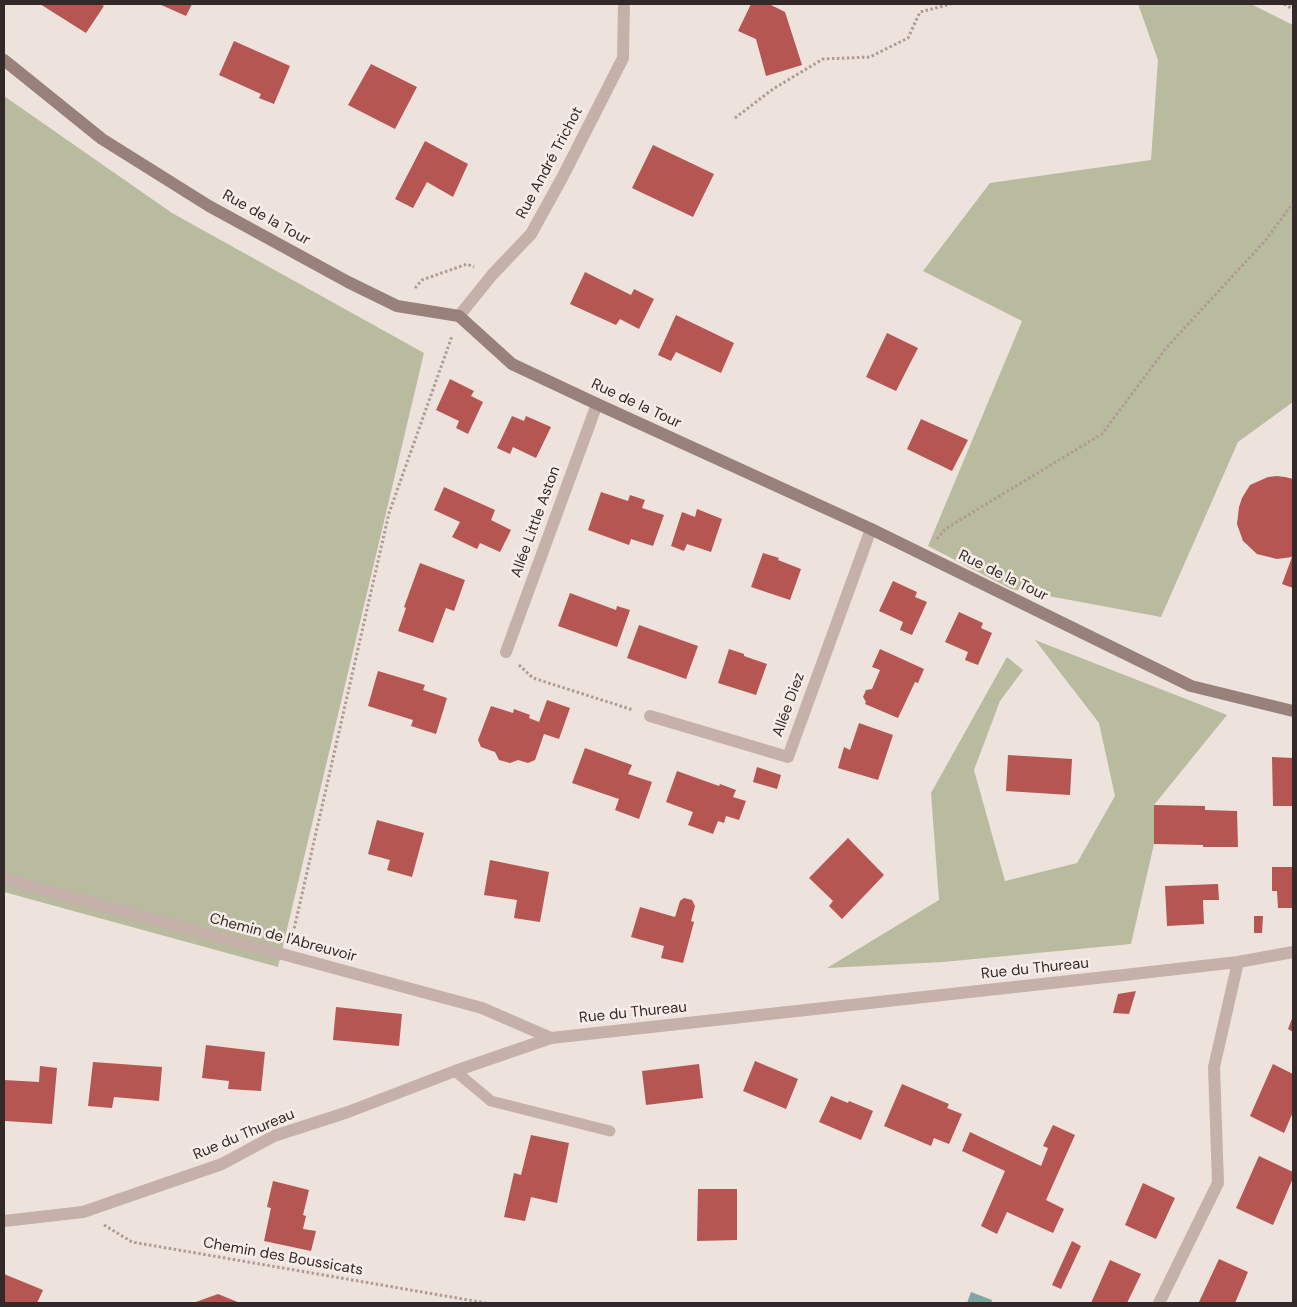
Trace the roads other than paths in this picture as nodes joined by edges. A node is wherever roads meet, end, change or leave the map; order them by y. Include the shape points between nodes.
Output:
1 (624, 4) edge
2 (4, 60) edge
3 (459, 316) junction
4 (596, 404) junction
5 (871, 529) junction
6 (506, 652) road end
7 (1293, 711) edge
8 (650, 716) road end
9 (4, 880) edge
10 (1293, 952) edge
11 (1238, 962) junction
12 (551, 1038) junction
13 (455, 1071) junction
14 (610, 1130) dead end
15 (4, 1221) edge
16 (1159, 1303) edge

1 - 3 street, Rue André Trichot via 624,58 562,178 531,234
2 - 3 street, Rue de la Tour via 102,138 200,201 396,306
3 - 4 street, Rue de la Tour via 512,364
4 - 5 street, Rue de la Tour
4 - 6 street, Allée Little Aston
5 - 7 street, Rue de la Tour via 1191,686
5 - 8 street, Allée Diez via 788,757
9 - 12 street, Chemin de l'Abreuvoir via 482,1008
10 - 11 street, Rue du Thureau
11 - 12 street, Rue du Thureau
11 - 16 street via 1214,1067 1218,1183
12 - 13 street, Rue du Thureau
13 - 14 lane via 491,1101
13 - 15 street, Rue du Thureau via 274,1136 222,1164 84,1212

